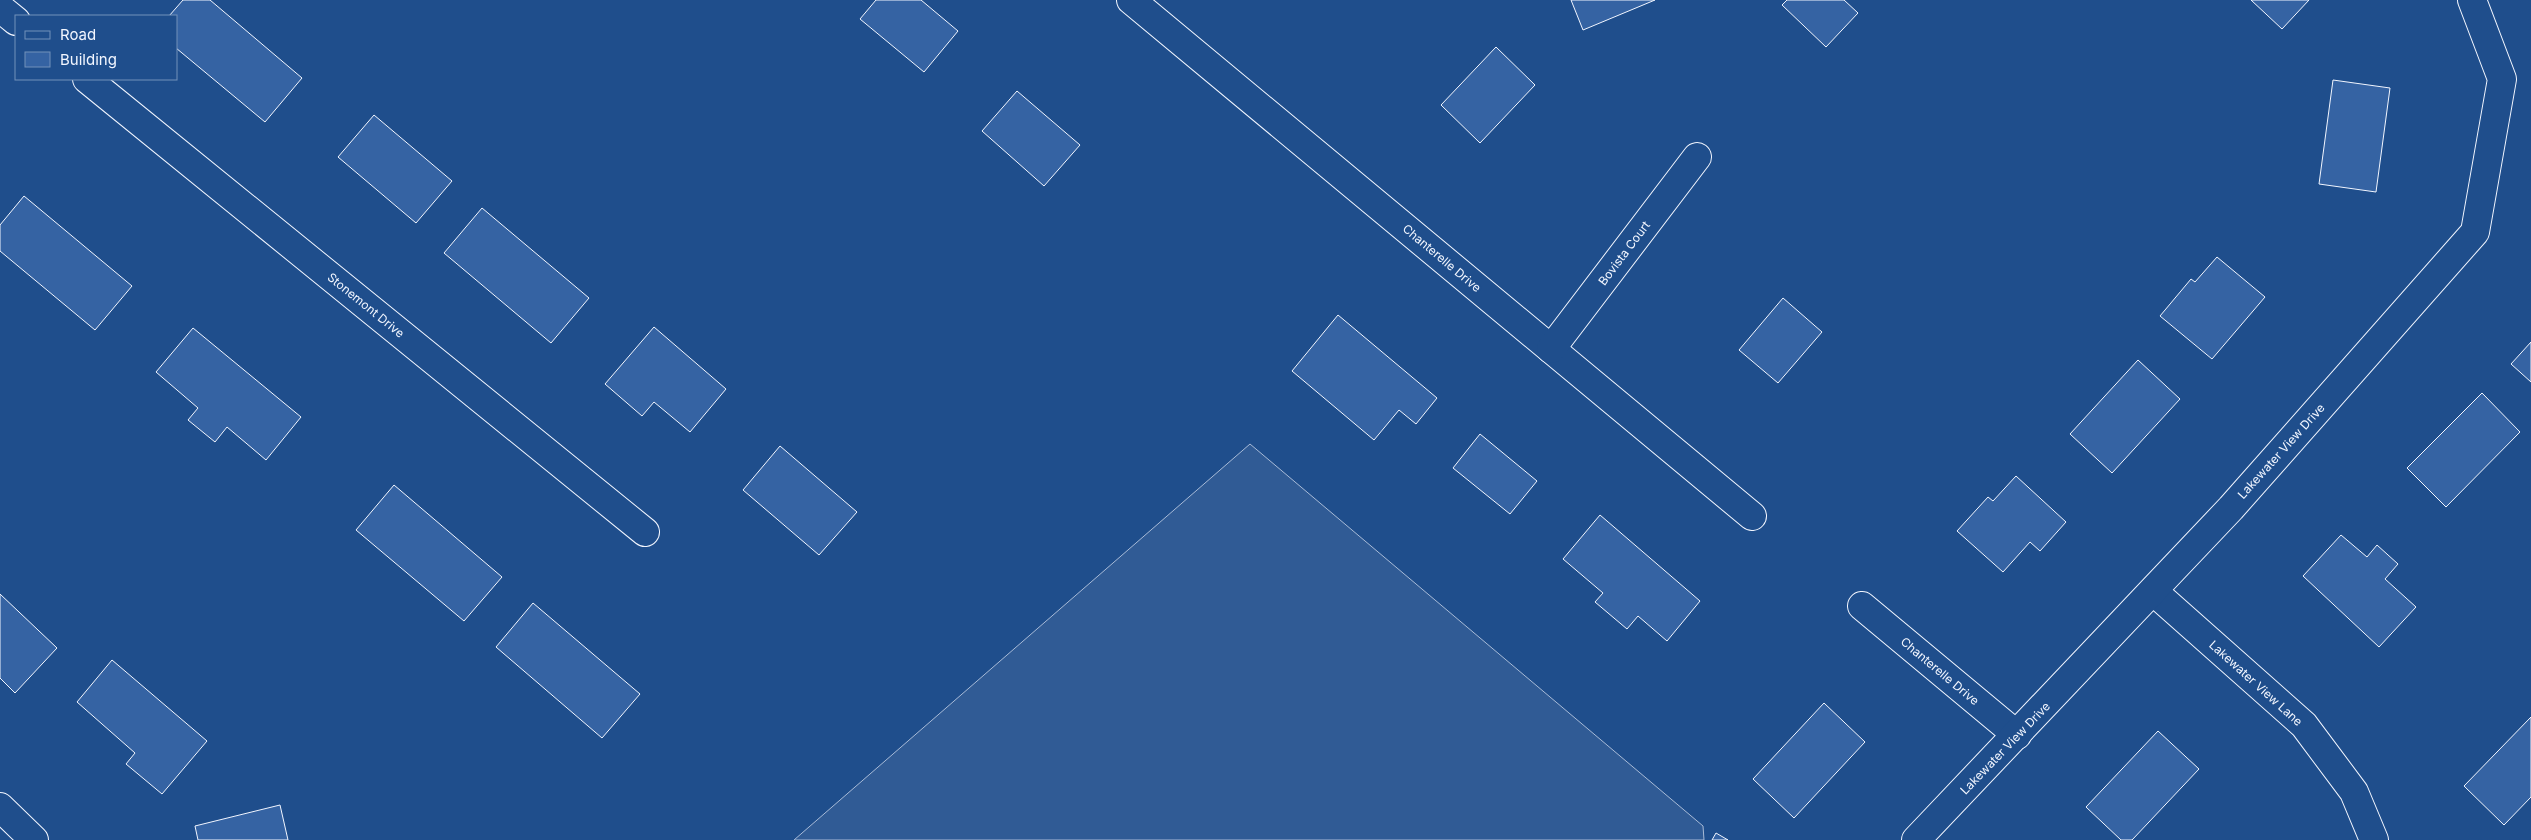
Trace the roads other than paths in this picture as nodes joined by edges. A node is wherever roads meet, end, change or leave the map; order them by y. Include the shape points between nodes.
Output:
1 (1131, 0) edge
2 (2472, 0) edge
3 (0, 8) edge
4 (15, 20) edge
5 (88, 80) edge
6 (1697, 157) dead end
7 (1551, 349) junction
8 (1752, 516) dead end
9 (645, 532) dead end
10 (2152, 591) junction
11 (1862, 606) dead end
12 (2017, 735) junction
13 (0, 807) edge
14 (34, 840) edge
15 (1916, 840) edge
16 (2374, 840) edge

1 - 7 street, Chanterelle Drive
2 - 10 street, Lakewater View Drive via 2502,79 2475,232 2238,500
3 - 4 street
5 - 9 street, Stonemont Drive
6 - 7 street, Bovista Court
7 - 8 street, Chanterelle Drive
10 - 12 street, Lakewater View Drive
10 - 16 street, Lakewater View Lane via 2304,725 2354,792
11 - 12 street, Chanterelle Drive
12 - 15 street, Lakewater View Drive
13 - 14 street

